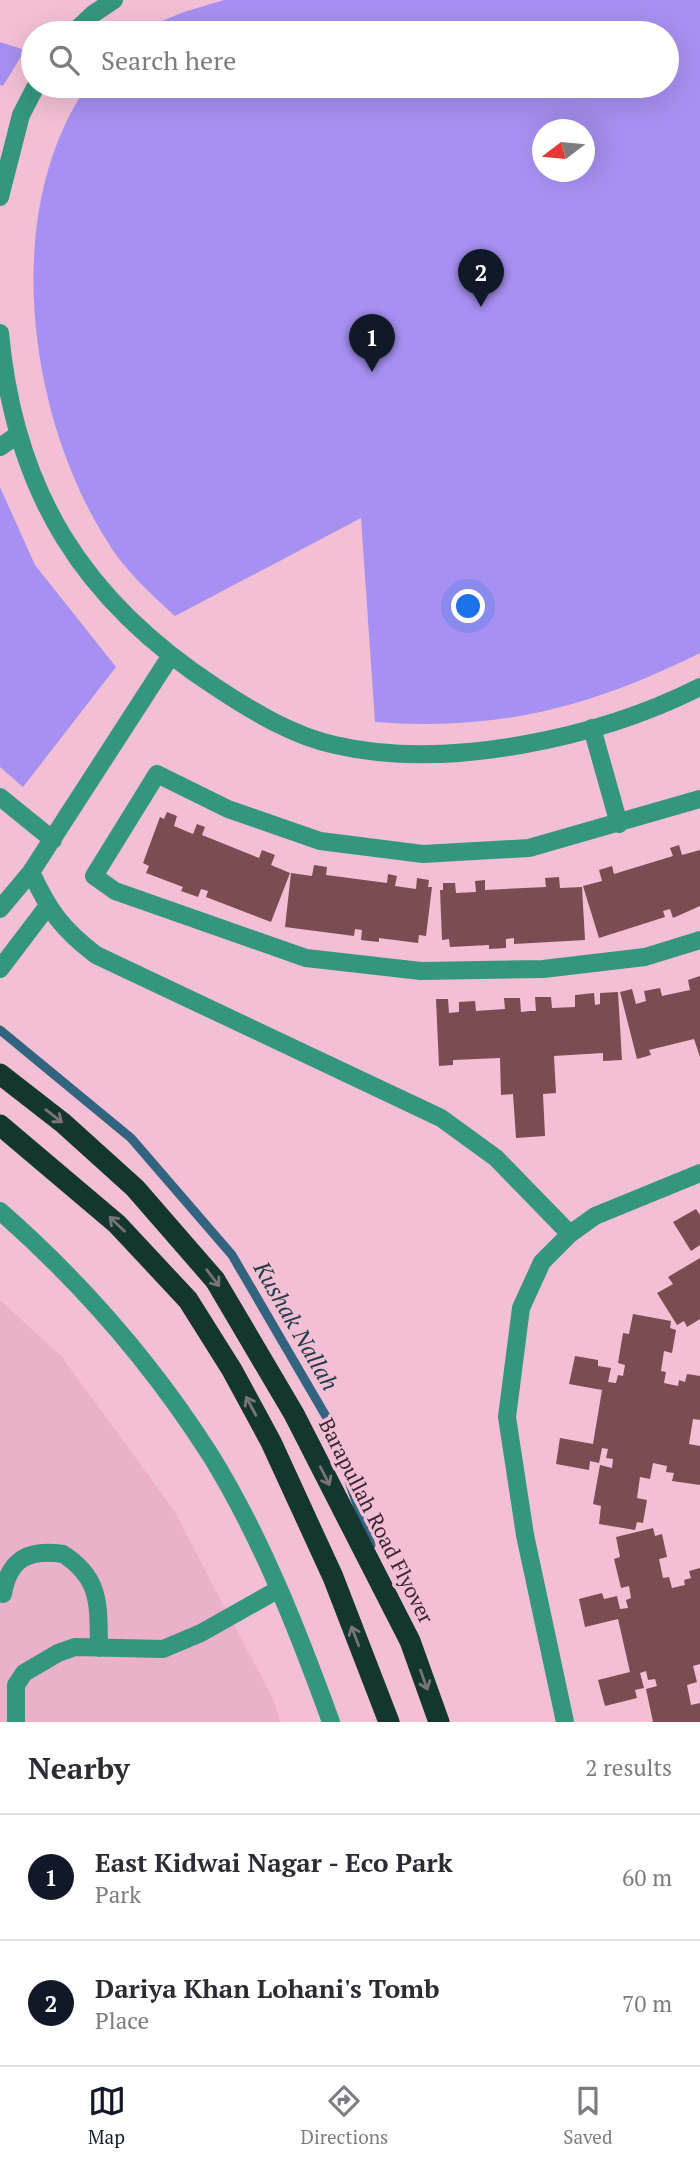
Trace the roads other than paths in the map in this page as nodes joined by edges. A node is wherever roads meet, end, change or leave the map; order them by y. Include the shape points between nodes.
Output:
1 (114, 0) edge
2 (86, 21) edge
3 (30, 98) edge
4 (0, 197) edge
5 (0, 332) edge
6 (19, 434) junction
7 (0, 447) edge
8 (170, 657) junction
9 (700, 687) edge
10 (592, 728) junction
11 (0, 797) edge
12 (700, 799) edge
13 (619, 824) junction
14 (53, 840) junction
15 (31, 872) junction
16 (47, 907) junction
17 (0, 909) edge
18 (700, 940) edge
19 (0, 970) edge
20 (0, 1074) edge
21 (0, 1125) edge
22 (700, 1173) edge
23 (0, 1211) edge
24 (570, 1234) junction
25 (279, 1590) junction
26 (3, 1594) dead end
27 (99, 1648) junction
28 (16, 1722) edge
29 (331, 1722) edge
30 (389, 1722) edge
31 (439, 1722) edge
32 (565, 1722) edge

1 - 2 street
3 - 4 street via 21,115
5 - 6 street via 3,369
6 - 7 street
6 - 8 street via 46,509 73,553 102,592
8 - 10 street via 260,714 334,745 387,753 509,748
8 - 14 street
9 - 10 street
10 - 13 street
11 - 14 street
12 - 13 street
13 - 18 street via 529,848 423,854 320,841 228,808 157,774 94,876 115,891 306,958 421,971 543,969 645,957
14 - 15 street
15 - 16 street
15 - 17 street
16 - 19 street
16 - 24 street via 66,932 96,955 441,1118 496,1158
20 -> 31 highway, Barapullah Road Flyover via 135,1188 215,1280 294,1414 410,1641
30 -> 21 highway via 333,1577 271,1442 188,1300 117,1224
22 - 24 street via 595,1216
23 - 25 street via 46,1251 170,1395 212,1458
24 - 32 street via 542,1262 521,1308 507,1417 524,1535
25 - 27 street via 178,1644 145,1651
25 - 29 street
26 - 27 street via 17,1562 35,1554 63,1554 89,1576 98,1607
27 - 28 street via 75,1647 24,1673 13,1697

